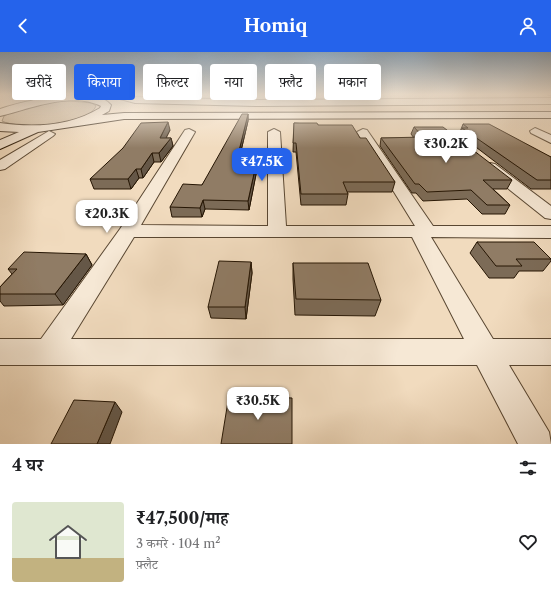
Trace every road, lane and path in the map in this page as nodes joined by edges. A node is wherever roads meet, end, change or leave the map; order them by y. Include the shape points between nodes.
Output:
1 (101, 112) edge
2 (551, 115) edge
3 (70, 123) junction
4 (0, 127) edge
5 (535, 131) dead end
6 (189, 132) dead end
7 (274, 132) dead end
8 (363, 132) dead end
9 (49, 134) dead end
10 (551, 140) edge
11 (0, 145) edge
12 (477, 156) edge
13 (0, 166) edge
14 (551, 214) edge
15 (128, 231) junction
16 (277, 231) junction
17 (423, 231) junction
18 (551, 232) edge
19 (0, 352) edge
20 (48, 352) junction
21 (485, 352) junction
22 (551, 352) edge
23 (537, 444) edge

1 - 3 street
2 - 3 street via 124,116
3 - 4 street via 29,129
3 - 11 street via 33,131
5 - 10 street
6 - 15 street
7 - 16 street
8 - 17 street
9 - 13 street
12 - 14 street
15 - 16 street
15 - 20 street
16 - 17 street
17 - 18 street
17 - 21 street
19 - 20 street
20 - 21 street
21 - 22 street
21 - 23 street

